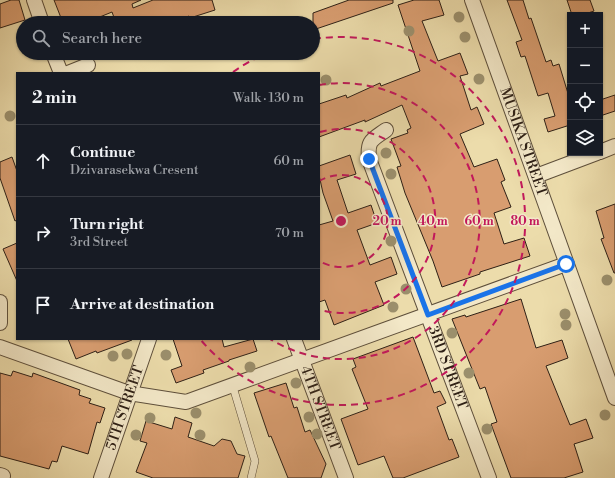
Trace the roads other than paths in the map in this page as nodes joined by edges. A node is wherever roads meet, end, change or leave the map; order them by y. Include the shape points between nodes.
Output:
1 (34, 0) edge
2 (472, 0) edge
3 (40, 16) edge
4 (56, 60) edge
5 (88, 65) dead end
6 (61, 72) edge
7 (70, 72) edge
8 (386, 130) dead end
9 (615, 146) edge
10 (603, 151) edge
11 (588, 156) edge
12 (536, 176) junction
13 (566, 264) junction
14 (0, 302) edge
15 (428, 315) junction
16 (0, 323) edge
17 (149, 340) edge
18 (294, 340) edge
19 (0, 347) edge
20 (302, 361) junction
21 (232, 387) junction
22 (129, 393) junction
23 (615, 398) edge
24 (101, 478) edge
25 (251, 478) edge
26 (346, 478) edge
27 (489, 478) edge

1 - 3 street
2 - 12 street, MUSIKA STREET
4 - 6 street
5 - 7 street
8 - 15 street, 3RD STREET via 370,141 369,159
9 - 10 street
11 - 12 street
12 - 13 street, MUSIKA STREET
13 - 15 street
13 - 23 street, MUSIKA STREET
14 - 16 street
15 - 20 street
15 - 27 street, 3RD STREET
17 - 22 street, 5TH STREET
18 - 20 street, 4TH STREET
19 - 22 street
20 - 21 street
20 - 26 street, 4TH STREET
21 - 22 street via 186,402
21 - 25 lane via 255,461
22 - 24 street, 5TH STREET

